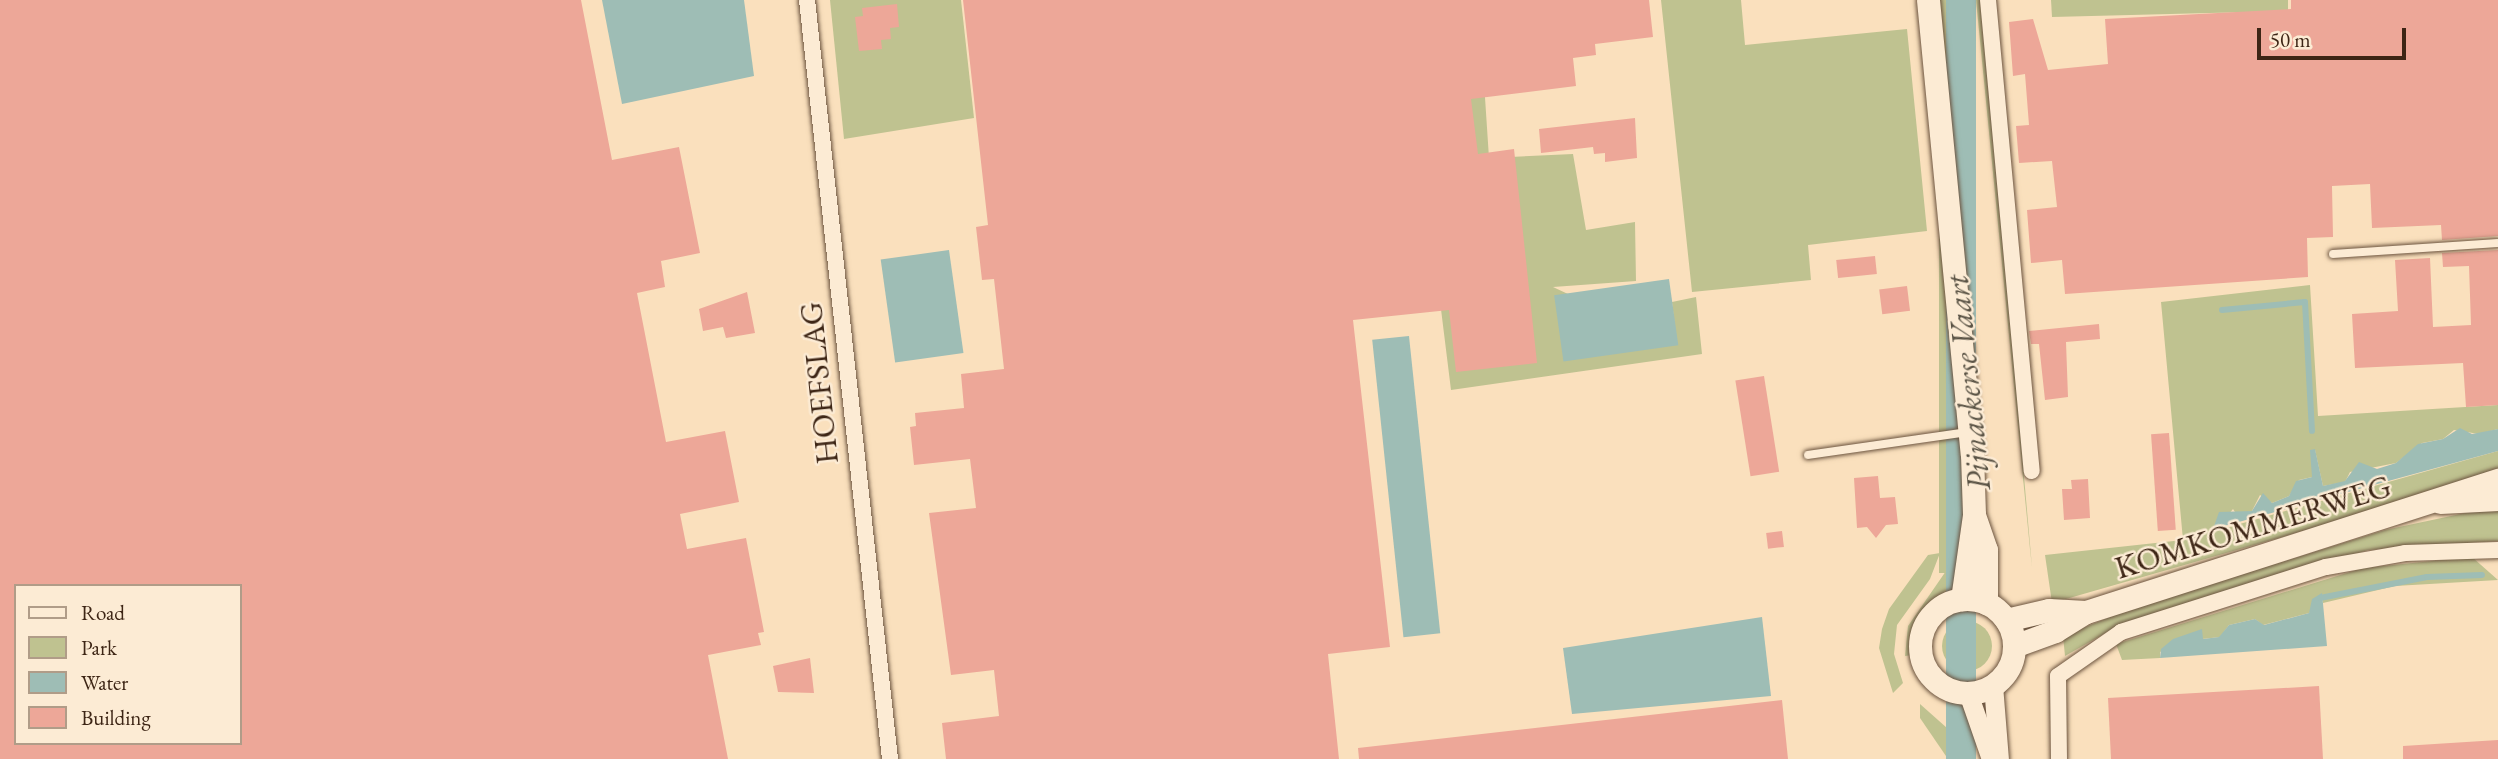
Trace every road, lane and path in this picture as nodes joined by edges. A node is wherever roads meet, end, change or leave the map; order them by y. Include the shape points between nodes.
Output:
1 (807, 0) edge
2 (1928, 0) edge
3 (1988, 0) edge
4 (2498, 243) edge
5 (2333, 254) dead end
6 (1969, 431) junction
7 (1808, 455) dead end
8 (2032, 471) dead end
9 (2498, 480) edge
10 (2498, 499) edge
11 (2440, 502) junction
12 (1973, 515) junction
13 (2498, 550) edge
14 (1962, 599) junction
15 (1997, 612) junction
16 (2086, 612) junction
17 (2014, 646) junction
18 (1999, 679) junction
19 (1968, 693) junction
20 (890, 759) edge
21 (1991, 759) edge
22 (1999, 759) edge
23 (2059, 759) edge

1 - 20 street, HOEFSLAG
2 - 6 main road
3 - 8 street
4 - 5 lane
6 - 7 lane
6 - 12 main road
9 - 11 main road, KOMKOMMERWEG via 2467,487
10 - 11 main road, KOMKOMMERWEG
11 - 16 main road, KOMKOMMERWEG
12 - 14 main road
12 - 15 main road via 1986,550
13 - 23 street, KOMKOMMERWEG via 2405,553 2326,567 2121,632 2058,676
14 - 15 main road
14 - 19 main road via 1930,617 1920,653 1938,683
15 - 16 main road, KOMKOMMERWEG
15 - 17 main road
16 - 17 main road, KOMKOMMERWEG
17 - 18 main road
18 - 19 main road
18 - 22 street
19 - 21 street

